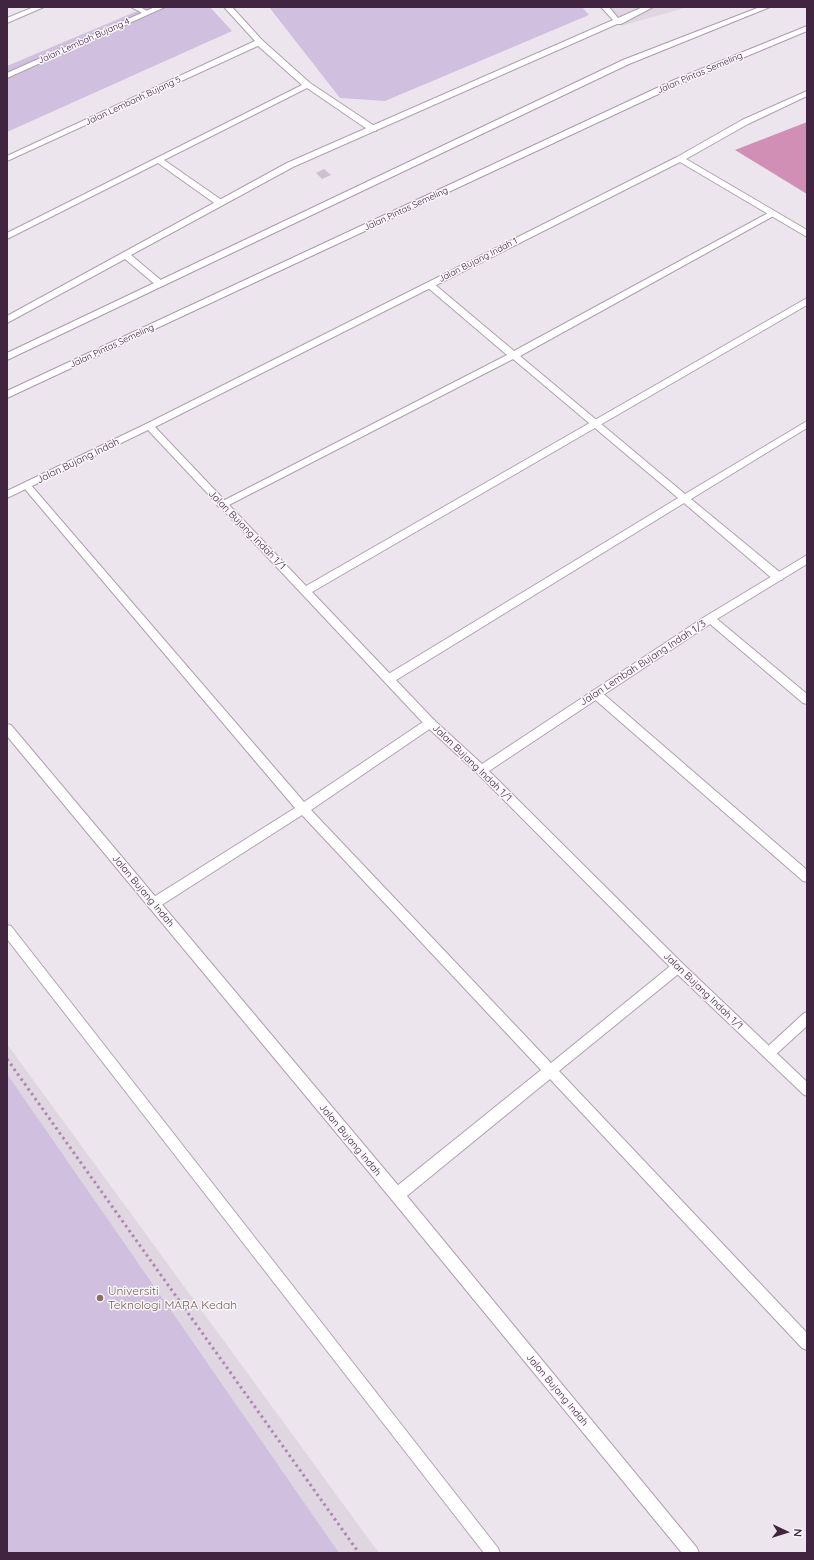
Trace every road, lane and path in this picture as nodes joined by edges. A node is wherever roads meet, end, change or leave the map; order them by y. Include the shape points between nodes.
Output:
1 (40, 7) edge
2 (135, 7) edge
3 (161, 7) edge
4 (228, 7) edge
5 (605, 7) edge
6 (649, 7) edge
7 (766, 7) edge
8 (146, 13) junction
9 (7, 21) edge
10 (618, 22) junction
11 (807, 28) edge
12 (259, 42) junction
13 (7, 76) edge
14 (307, 85) junction
15 (807, 93) edge
16 (373, 129) junction
17 (7, 159) edge
18 (680, 159) junction
19 (158, 160) junction
20 (220, 203) junction
21 (773, 214) junction
22 (807, 234) edge
23 (7, 236) edge
24 (126, 255) junction
25 (160, 284) junction
26 (430, 285) junction
27 (807, 301) edge
28 (7, 320) edge
29 (514, 355) junction
30 (7, 356) edge
31 (7, 395) edge
32 (595, 424) junction
33 (807, 424) edge
34 (148, 426) junction
35 (28, 486) junction
36 (7, 495) edge
37 (685, 499) junction
38 (222, 505) junction
39 (807, 559) edge
40 (778, 577) junction
41 (306, 591) junction
42 (710, 619) junction
43 (388, 679) junction
44 (596, 694) junction
45 (807, 700) edge
46 (430, 723) junction
47 (9, 735) edge
48 (481, 770) junction
49 (303, 809) junction
50 (807, 877) edge
51 (153, 904) junction
52 (7, 930) edge
53 (678, 967) junction
54 (807, 1018) edge
55 (769, 1053) junction
56 (7, 1059) edge
57 (550, 1071) junction
58 (807, 1090) edge
59 (397, 1195) junction
60 (807, 1343) edge
61 (359, 1553) edge
62 (493, 1553) edge
63 (692, 1553) edge

1 - 9 street
2 - 8 street
3 - 8 street, Jalan Lembah Bujang 4
4 - 12 street
5 - 10 street
6 - 10 street
7 - 25 street via 626,62
8 - 13 street, Jalan Lembah Bujang 4
10 - 16 street
11 - 31 street, Jalan Pintas Semeling via 677,82
12 - 14 street
12 - 17 street, Jalan Lembanh Bujang 5
14 - 16 street
14 - 19 street
15 - 18 street, Jalan Bujang Indah 1 via 745,122
16 - 20 street via 290,165
18 - 21 street
18 - 26 street, Jalan Bujang Indah 1
19 - 20 street
19 - 23 street
20 - 24 street
21 - 22 street
21 - 29 street
24 - 25 street
24 - 28 street
25 - 30 street
26 - 29 street
26 - 34 street, Jalan Bujang Indah 1
27 - 32 street
29 - 32 street
29 - 38 street
32 - 37 street
32 - 41 street
33 - 37 street
34 - 35 street, Jalan Bujang Indah
34 - 38 street, Jalan Bujang Indah 1/1
35 - 36 street, Jalan Bujang Indah
35 - 49 street
37 - 40 street
37 - 43 street
38 - 41 street, Jalan Bujang Indah 1/1
39 - 40 street, Jalan Lembah Bujang Indah 1/3
40 - 42 street, Jalan Lembah Bujang Indah 1/3
41 - 43 street, Jalan Bujang Indah 1/1
42 - 44 street, Jalan Lembah Bujang Indah 1/3
42 - 45 street
43 - 46 street, Jalan Bujang Indah 1/1
44 - 48 street, Jalan Lembah Bujang Indah 1/3
44 - 50 street
46 - 48 street, Jalan Bujang Indah 1/1
46 - 49 street
47 - 51 street, Jalan Bujang Indah
48 - 53 street, Jalan Bujang Indah 1/1
49 - 51 street
49 - 57 street
51 - 59 street, Jalan Bujang Indah
52 - 62 street
53 - 55 street, Jalan Bujang Indah 1/1
53 - 57 street
54 - 55 street
55 - 58 street, Jalan Bujang Indah 1/1
56 - 61 path
57 - 59 street
57 - 60 street
59 - 63 street, Jalan Bujang Indah

